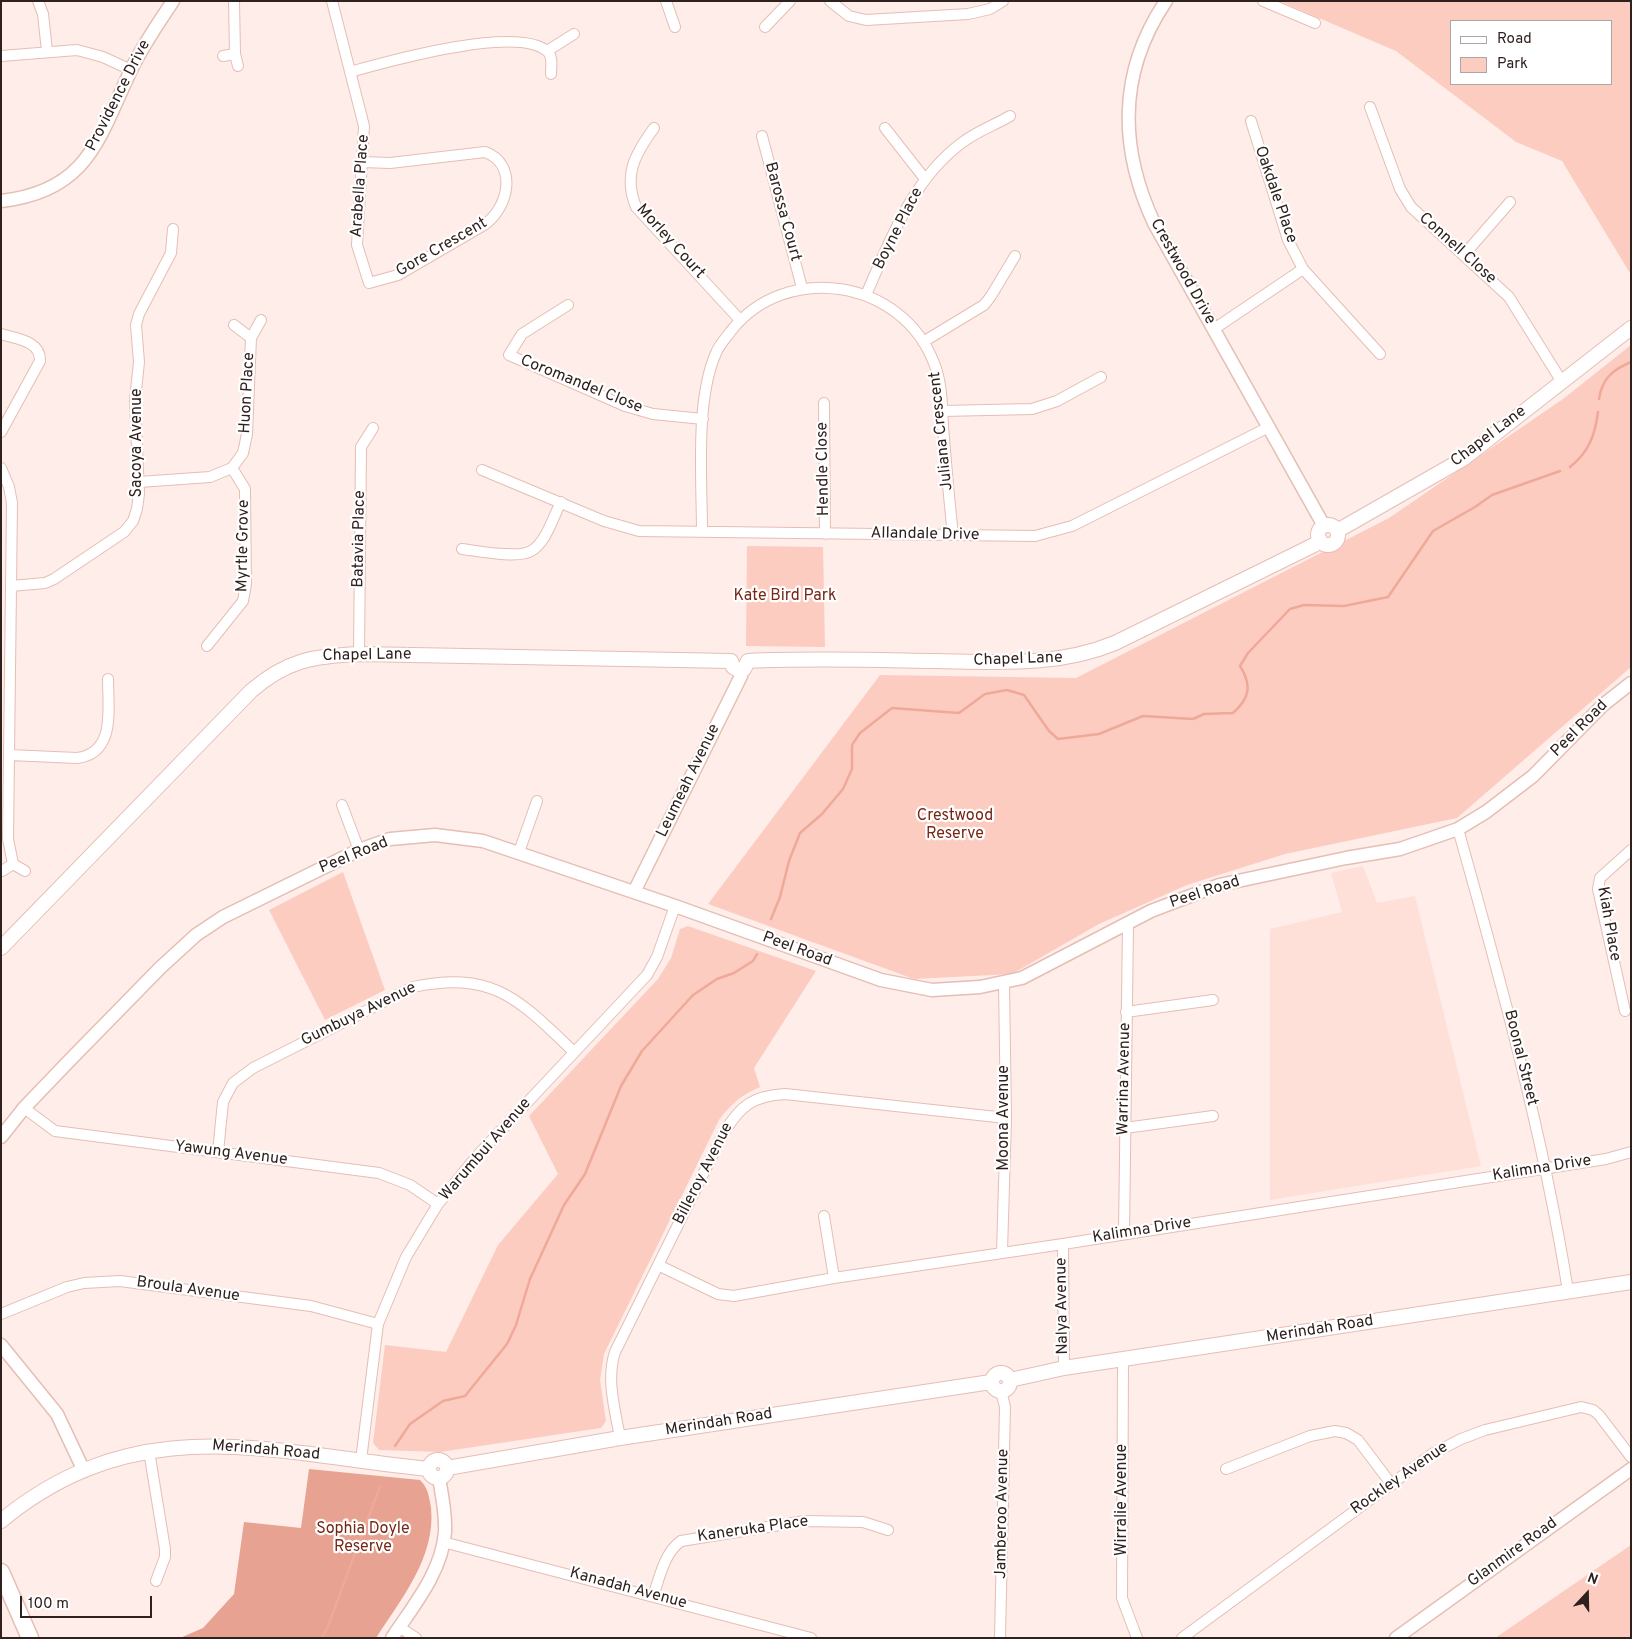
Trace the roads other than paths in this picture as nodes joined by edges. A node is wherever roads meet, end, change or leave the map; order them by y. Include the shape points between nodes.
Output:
1 (38, 1) edge
2 (172, 1) edge
3 (234, 1) edge
4 (332, 1) edge
5 (666, 1) edge
6 (790, 1) edge
7 (830, 1) edge
8 (1002, 1) edge
9 (1166, 1) edge
10 (1263, 1) edge
11 (1315, 23) dead end
12 (674, 27) dead end
13 (765, 27) dead end
14 (574, 34) dead end
15 (47, 51) junction
16 (547, 51) junction
17 (235, 54) junction
18 (1, 56) edge
19 (223, 56) dead end
20 (238, 66) dead end
21 (131, 70) junction
22 (350, 72) junction
23 (551, 74) dead end
24 (1370, 107) dead end
25 (1010, 116) dead end
26 (1251, 121) dead end
27 (654, 128) dead end
28 (885, 128) dead end
29 (762, 136) dead end
30 (363, 162) junction
31 (925, 179) junction
32 (1, 201) edge
33 (1510, 202) dead end
34 (173, 229) dead end
35 (1464, 255) junction
36 (1015, 256) dead end
37 (1303, 269) junction
38 (369, 284) joint
39 (802, 288) junction
40 (866, 295) junction
41 (568, 305) dead end
42 (261, 320) dead end
43 (740, 320) junction
44 (234, 325) dead end
45 (1631, 328) edge
46 (1214, 329) junction
47 (1, 334) edge
48 (250, 338) junction
49 (923, 342) junction
50 (1380, 354) dead end
51 (1101, 377) dead end
52 (1562, 382) junction
53 (824, 403) dead end
54 (942, 411) junction
55 (703, 419) junction
56 (373, 428) dead end
57 (1269, 428) junction
58 (1, 432) edge
59 (1, 468) edge
60 (232, 468) junction
61 (482, 470) dead end
62 (139, 482) junction
63 (561, 502) junction
64 (1330, 528) junction
65 (702, 532) junction
66 (825, 534) junction
67 (952, 535) junction
68 (462, 549) dead end
69 (10, 586) junction
70 (207, 646) dead end
71 (359, 654) junction
72 (740, 664) junction
73 (108, 679) dead end
74 (1631, 683) edge
75 (9, 755) junction
76 (538, 801) dead end
77 (342, 804) dead end
78 (1458, 829) junction
79 (359, 850) junction
80 (1631, 850) edge
81 (519, 852) junction
82 (13, 864) junction
83 (2, 871) edge
84 (25, 871) dead end
85 (634, 892) junction
86 (675, 906) junction
87 (1128, 924) junction
88 (1, 948) edge
89 (1004, 984) junction
90 (1213, 1000) dead end
91 (1625, 1011) dead end
92 (1126, 1012) junction
93 (574, 1052) junction
94 (24, 1108) junction
95 (1213, 1116) dead end
96 (1006, 1118) junction
97 (1125, 1128) junction
98 (1, 1137) edge
99 (218, 1152) junction
100 (1631, 1152) edge
101 (1546, 1168) junction
102 (438, 1204) junction
103 (824, 1216) dead end
104 (1124, 1233) junction
105 (1063, 1244) junction
106 (1002, 1252) junction
107 (658, 1265) junction
108 (834, 1278) junction
109 (1631, 1282) edge
110 (1568, 1291) junction
111 (1, 1314) edge
112 (378, 1324) junction
113 (1, 1345) edge
114 (1123, 1360) junction
115 (1064, 1368) junction
116 (1001, 1385) junction
117 (620, 1438) junction
118 (149, 1450) junction
119 (1631, 1457) edge
120 (361, 1460) junction
121 (1226, 1469) dead end
122 (1631, 1469) edge
123 (84, 1471) junction
124 (438, 1472) junction
125 (1392, 1485) junction
126 (1, 1521) edge
127 (888, 1530) dead end
128 (444, 1542) junction
129 (1, 1572) edge
130 (156, 1581) dead end
131 (653, 1596) junction
132 (399, 1627) junction
133 (30, 1638) edge
134 (392, 1638) edge
135 (416, 1638) edge
136 (812, 1638) edge
137 (1000, 1638) edge
138 (1137, 1638) edge
139 (1182, 1638) edge
140 (1396, 1638) edge

1 - 15 street via 43,14
2 - 21 street, Providence Drive
3 - 17 street
4 - 22 street, Arabella Place
5 - 12 street
6 - 13 street
7 - 8 street via 858,19 982,12
9 - 46 street, Crestwood Drive via 1144,42 1133,78 1130,147 1136,177 1151,217
10 - 11 street
14 - 16 street
15 - 18 street
15 - 21 street via 77,50
16 - 22 street via 513,42 445,48
16 - 23 street
17 - 19 street
17 - 20 street
21 - 32 street, Providence Drive via 109,123 82,165 41,192
22 - 30 street, Arabella Place via 364,126
24 - 35 street, Connell Close via 1400,189 1411,207
25 - 31 street, Boyne Place via 963,142
26 - 37 street, Oakdale Place via 1288,240
27 - 43 street, Morley Court via 640,147 630,172 630,192 636,207
28 - 31 street
29 - 39 street, Barossa Court
30 - 38 street, Arabella Place via 357,245
30 - 38 street, Gore Crescent via 390,163 479,151 500,161 506,180 503,204 491,221 398,275
31 - 40 street, Boyne Place via 893,233
33 - 35 street
34 - 62 street, Sacoya Avenue via 171,253 136,325 139,362 135,415
35 - 52 street, Connell Close via 1509,297
36 - 49 street via 984,305
37 - 46 street
37 - 50 street, Oakdale Place
39 - 40 street, Juliana Crescent via 835,288
39 - 43 street, Juliana Crescent via 775,296
40 - 49 street, Juliana Crescent via 901,316
41 - 55 street, Coromandel Close via 522,334 509,356 625,406 653,414
42 - 48 street, Huon Place
43 - 55 street, Juliana Crescent via 716,351 708,375
44 - 48 street, Huon Place
45 - 52 main road, Chapel Lane
46 - 57 street, Crestwood Drive
47 - 58 street via 33,344 40,361
48 - 60 street, Huon Place via 247,434 243,453
49 - 54 street, Juliana Crescent via 935,364
51 - 54 street via 1057,401 1032,409
52 - 64 main road, Chapel Lane via 1462,458
53 - 66 street, Hendle Close
54 - 67 street, Juliana Crescent
55 - 65 street, Juliana Crescent
56 - 71 street, Batavia Place via 362,447
57 - 64 street, Crestwood Drive
57 - 67 street, Allandale Drive via 1072,526 1035,536
59 - 69 street via 12,503
60 - 62 street via 210,476
60 - 70 street, Myrtle Grove via 246,489 246,584 243,601
61 - 63 street, Allandale Drive
62 - 69 street, Sacoya Avenue via 137,509 124,532 54,579 45,583
63 - 65 street, Allandale Drive via 604,521 639,531
63 - 68 street via 532,551 522,555
64 - 72 main road, Chapel Lane via 1338,537 1333,543 1325,544 1320,540 1115,643 1063,659 1026,663 818,659
65 - 66 street, Allandale Drive
66 - 67 street, Allandale Drive
69 - 75 street
71 - 72 main road, Chapel Lane
71 - 88 main road, Chapel Lane via 310,658 282,669 260,683
72 - 85 street, Leumeah Avenue via 741,676
73 - 75 street via 106,735 96,752 78,758
74 - 78 street, Peel Road via 1603,706 1533,776
75 - 82 street via 8,839
76 - 81 street
77 - 79 street
78 - 87 street, Peel Road via 1400,849 1219,886
78 - 101 street, Boonal Street
79 - 81 street, Peel Road via 390,839 435,835 482,841
79 - 94 street, Peel Road via 223,917 196,935
80 - 91 street, Kiah Place via 1600,878 1598,889
81 - 85 street, Peel Road
82 - 83 street
82 - 84 street
85 - 86 street, Peel Road
86 - 89 street, Peel Road via 881,980 906,986 956,990
86 - 93 street, Warumbui Avenue via 653,967
87 - 89 street, Peel Road
87 - 92 street, Warrina Avenue
89 - 96 street, Moona Avenue
90 - 92 street
92 - 97 street, Warrina Avenue
93 - 99 street, Gumbuya Avenue via 526,1007 498,991 470,982 442,981 413,987 253,1068 233,1083 223,1102
93 - 102 street, Warumbui Avenue
94 - 98 street, Peel Road
94 - 99 street, Yawung Avenue via 55,1131
95 - 97 street
96 - 106 street, Moona Avenue
96 - 107 street, Billeroy Avenue via 785,1094 757,1098 745,1104 723,1134
97 - 104 street, Warrina Avenue
99 - 102 street, Yawung Avenue via 379,1173 410,1185
100 - 101 street, Kalimna Drive
101 - 104 street, Kalimna Drive
101 - 110 street, Boonal Street
102 - 112 street, Warumbui Avenue via 406,1257
103 - 108 street
104 - 105 street, Kalimna Drive
105 - 106 street, Kalimna Drive
105 - 115 street, Nalya Avenue
106 - 108 street, Kalimna Drive
107 - 108 street, Kalimna Drive via 718,1294 734,1296
107 - 117 street, Billeroy Avenue via 610,1367
109 - 110 main road, Merindah Road
110 - 114 main road, Merindah Road
111 - 112 street, Broula Avenue via 67,1287 120,1281 311,1306
112 - 120 street, Warumbui Avenue
113 - 123 street via 57,1414
114 - 115 main road, Merindah Road
114 - 138 street, Wirralie Avenue via 1122,1598
115 - 116 main road, Merindah Road
116 - 117 main road, Merindah Road
116 - 137 street, Jamberoo Avenue via 1005,1407
117 - 124 main road, Merindah Road
118 - 120 main road, Merindah Road via 232,1445
118 - 123 main road, Merindah Road
118 - 130 street via 165,1548
119 - 125 street, Rockley Avenue via 1593,1410 1573,1408 1461,1438 1432,1454
120 - 124 main road, Merindah Road
121 - 125 street via 1316,1434 1335,1431 1358,1440
122 - 140 street, Glanmire Road
123 - 126 main road, Merindah Road via 38,1494
124 - 128 street
125 - 139 street, Rockley Avenue
127 - 131 street, Kaneruka Place via 863,1522 805,1521 681,1541 667,1557
128 - 131 street, Kanadah Avenue
128 - 132 street via 432,1576
129 - 133 main road
131 - 136 street, Kanadah Avenue
132 - 134 street
132 - 135 street

